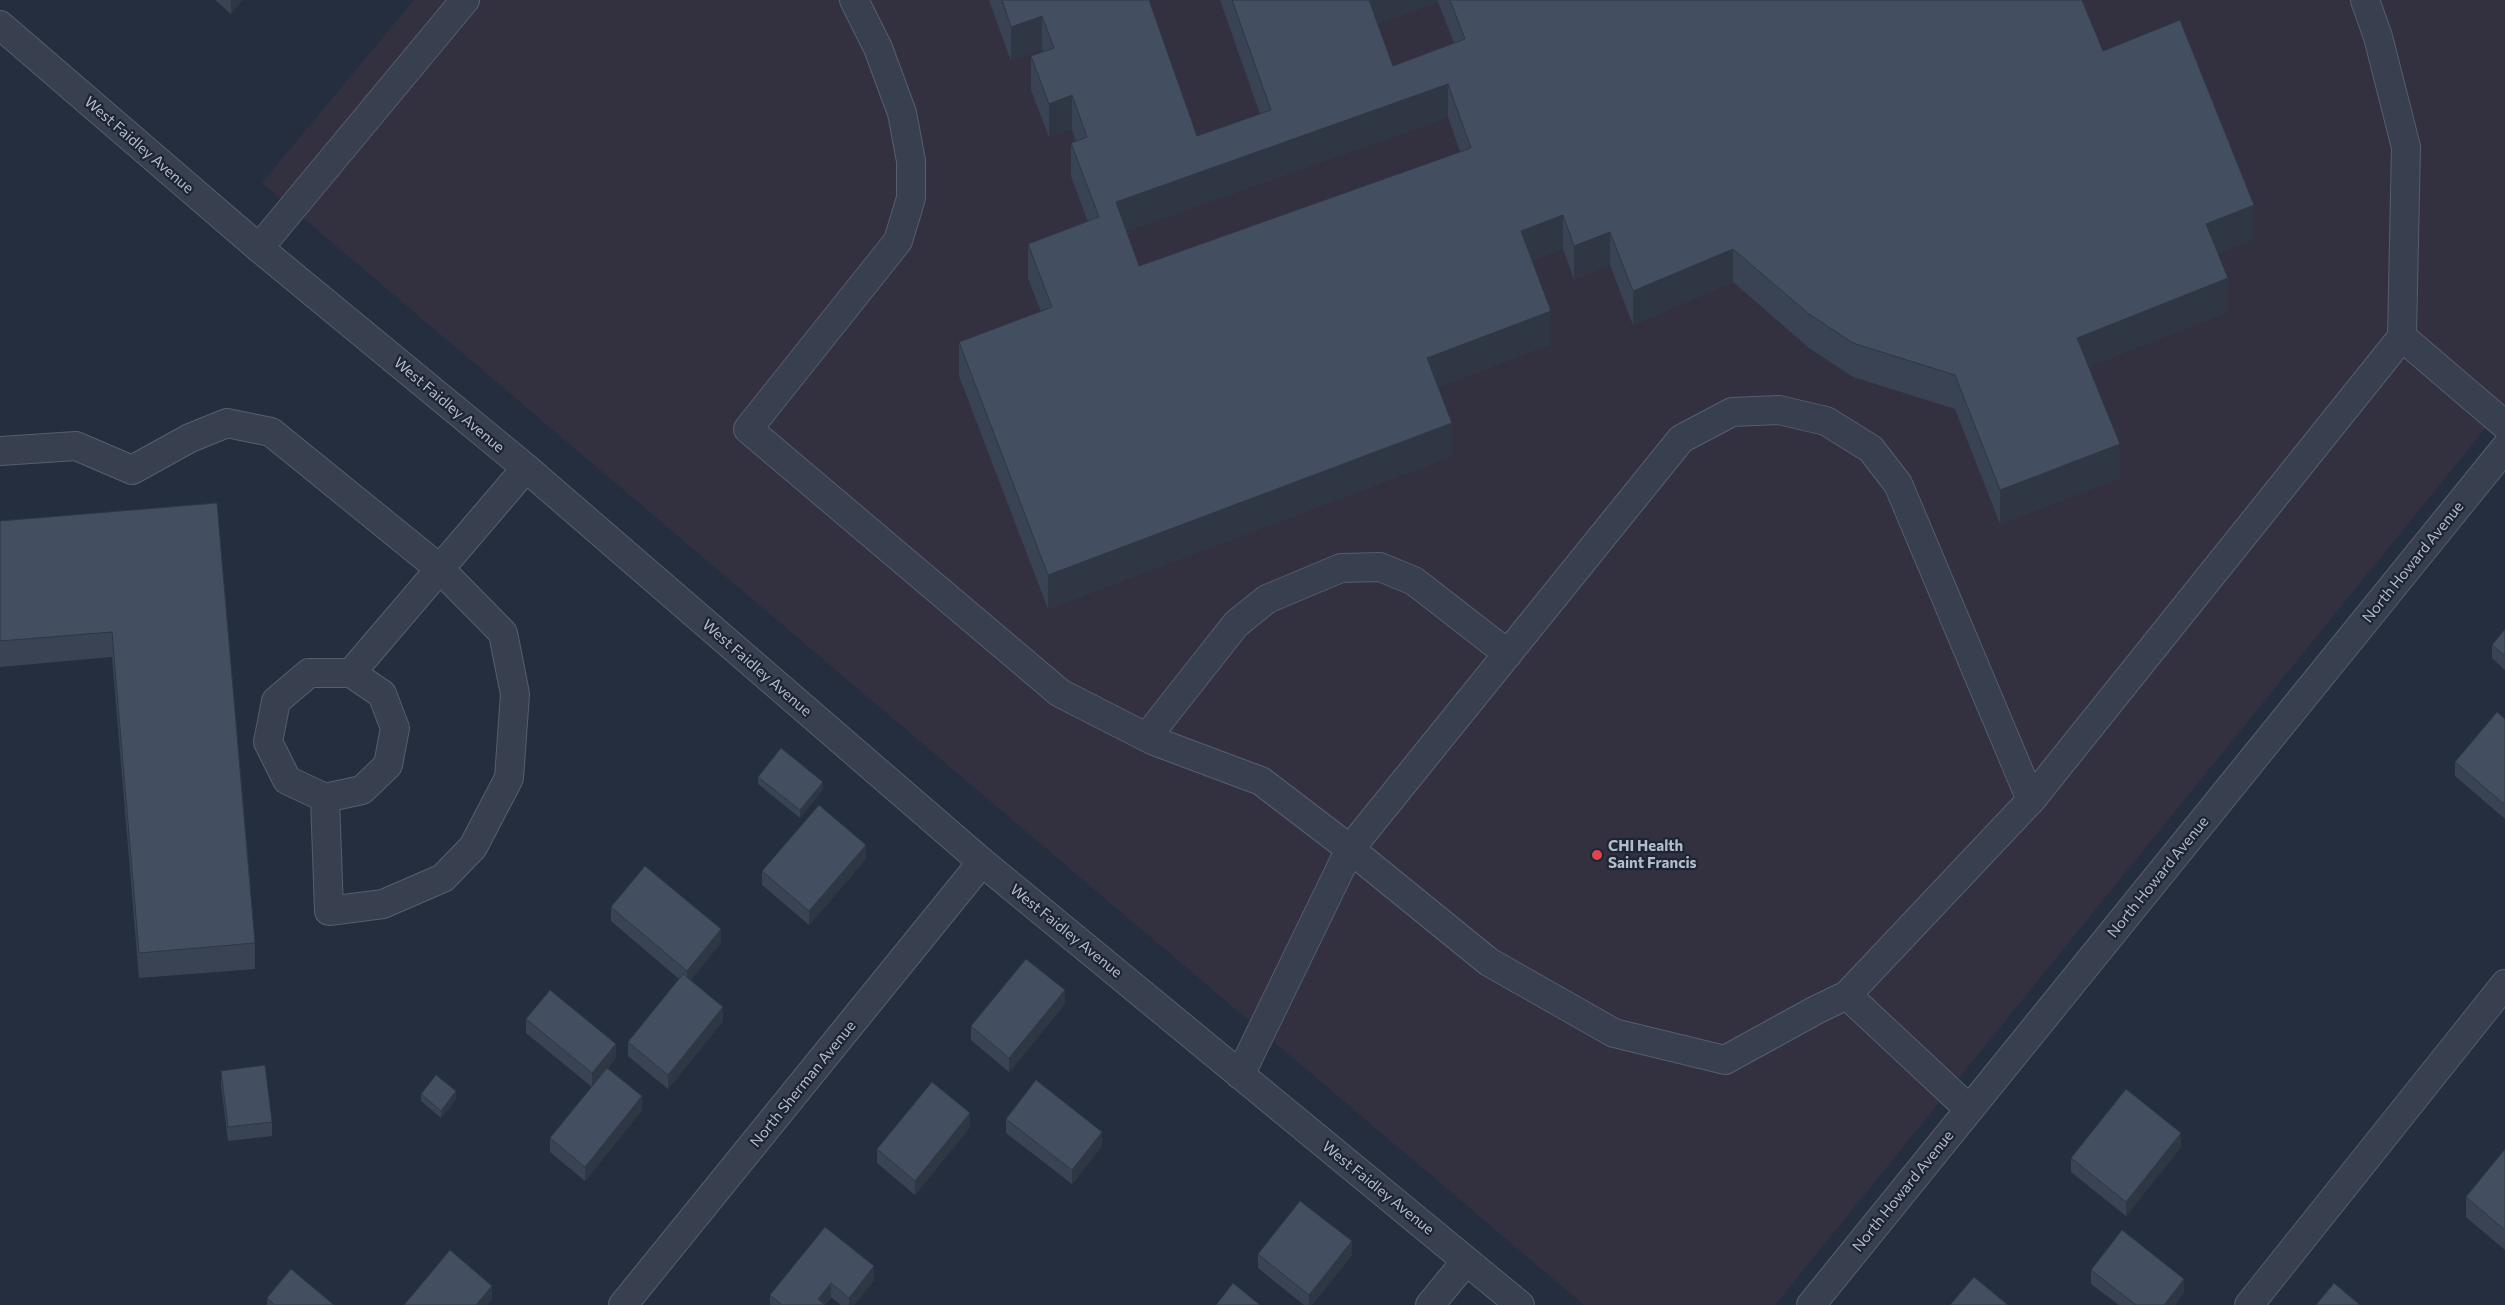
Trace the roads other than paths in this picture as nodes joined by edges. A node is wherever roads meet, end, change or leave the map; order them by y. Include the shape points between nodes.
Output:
1 (465, 0) edge
2 (854, 0) edge
3 (2365, 0) edge
4 (0, 25) edge
5 (259, 248) junction
6 (2402, 337) junction
7 (2505, 425) edge
8 (2505, 448) edge
9 (0, 452) edge
10 (526, 468) junction
11 (440, 569) junction
12 (1508, 654) junction
13 (351, 673) junction
14 (1147, 737) junction
15 (325, 798) junction
16 (2032, 800) junction
17 (1350, 849) junction
18 (982, 862) junction
19 (2505, 984) edge
20 (1848, 995) junction
21 (1240, 1075) junction
22 (1969, 1109) junction
23 (1466, 1261) junction
24 (623, 1305) edge
25 (1430, 1305) edge
26 (1520, 1305) edge
27 (1811, 1305) edge
28 (2249, 1305) edge

1 - 5 street
2 - 14 street via 878,48 902,113 911,161 911,198 898,241 748,430 1060,693
3 - 6 street via 2378,37 2406,147
4 - 5 street, West Faidley Avenue
5 - 10 street, West Faidley Avenue
6 - 7 street
6 - 16 street
8 - 22 street, North Howard Avenue
9 - 11 street via 76,446 132,470 227,422 271,432
10 - 11 street
10 - 18 street, West Faidley Avenue
11 - 13 street
11 - 15 street via 503,633 515,694 509,778 474,847 443,878 383,904 329,911
12 - 14 street via 1414,581 1380,567 1341,568 1267,599 1236,624
12 - 16 street via 1681,440 1732,412 1779,410 1826,421 1871,449 1898,484
12 - 17 street
13 - 15 street via 382,694 395,728 390,756 388,765 362,790
13 - 15 street via 309,673 276,701 269,734 268,742 287,780
14 - 17 street via 1261,781
16 - 20 street
17 - 20 street via 1489,962 1614,1033 1725,1060
17 - 21 street
18 - 21 street, West Faidley Avenue
18 - 24 street, North Sherman Avenue
19 - 28 street
20 - 22 street
21 - 23 street, West Faidley Avenue
22 - 27 street, North Howard Avenue
23 - 25 street
23 - 26 street, West Faidley Avenue

